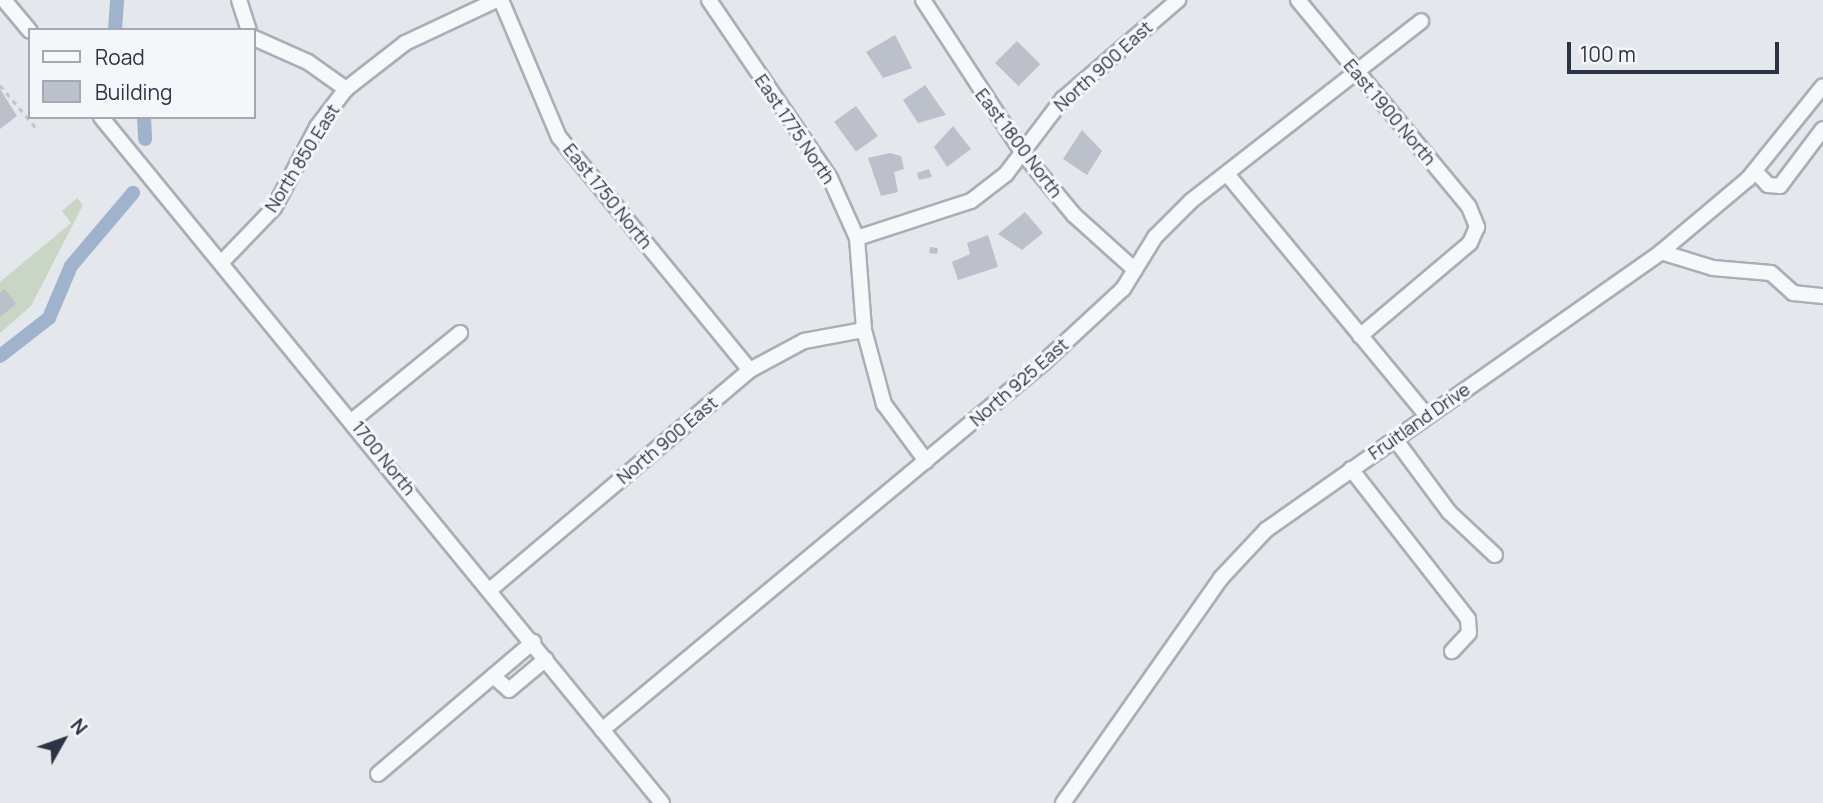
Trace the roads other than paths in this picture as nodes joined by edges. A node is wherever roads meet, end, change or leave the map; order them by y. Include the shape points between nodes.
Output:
1 (4, 0) edge
2 (499, 0) edge
3 (709, 0) edge
4 (923, 0) edge
5 (1178, 0) edge
6 (1298, 0) edge
7 (239, 4) edge
8 (1421, 21) dead end
9 (248, 28) edge
10 (28, 29) edge
11 (256, 39) edge
12 (1357, 74) junction
13 (1823, 86) edge
14 (345, 89) junction
15 (103, 119) edge
16 (1823, 129) edge
17 (1022, 152) junction
18 (1755, 171) junction
19 (1227, 174) junction
20 (858, 238) junction
21 (1661, 252) junction
22 (221, 263) junction
23 (1135, 270) junction
24 (1823, 296) edge
25 (864, 330) junction
26 (460, 333) dead end
27 (1360, 335) junction
28 (750, 370) junction
29 (1427, 416) junction
30 (353, 420) junction
31 (1395, 439) junction
32 (926, 461) junction
33 (1351, 469) junction
34 (1495, 555) dead end
35 (491, 589) junction
36 (533, 642) junction
37 (1452, 651) dead end
38 (546, 659) junction
39 (493, 676) junction
40 (602, 730) junction
41 (378, 774) dead end
42 (662, 803) edge
43 (1063, 803) edge

1 - 10 street
2 - 14 street, North 850 East via 405,43
2 - 28 street, East 1750 North via 559,138
3 - 20 street, East 1775 North via 831,178
4 - 17 street, East 1800 North
5 - 17 street, North 900 East via 1063,99
6 - 12 street, East 1900 North
7 - 9 street
8 - 12 street, North 925 East
11 - 14 street via 308,62
12 - 19 street, North 925 East
12 - 27 street, East 1900 North via 1469,207 1477,227 1470,243
13 - 18 street, Fruitland Drive
14 - 22 street, North 850 East via 317,127 274,208
15 - 22 street, 1700 North
16 - 18 street via 1780,186 1768,186
17 - 20 street, North 900 East via 971,201
17 - 23 street, East 1800 North via 1074,215
18 - 21 street, Fruitland Drive
19 - 23 street, North 925 East via 1155,237
19 - 27 street
20 - 25 street, East 1775 North
21 - 24 street via 1713,268 1771,273 1793,293
21 - 29 street, Fruitland Drive
22 - 30 street, 1700 North
23 - 32 street, North 925 East via 1113,299
25 - 28 street, North 900 East via 804,341
25 - 32 street, East 1775 North via 884,404
26 - 30 street
27 - 29 street
28 - 35 street, North 900 East
29 - 31 street, Fruitland Drive
30 - 35 street, 1700 North
31 - 33 street, Fruitland Drive
31 - 34 street via 1449,512
32 - 40 street, North 925 East
33 - 37 street via 1468,619 1469,633
33 - 43 street, Fruitland Drive via 1266,530 1221,578
35 - 36 street, 1700 North
36 - 38 street, 1700 North
36 - 39 street
38 - 39 street via 509,690
38 - 40 street, 1700 North
39 - 41 street
40 - 42 street, 1700 North

